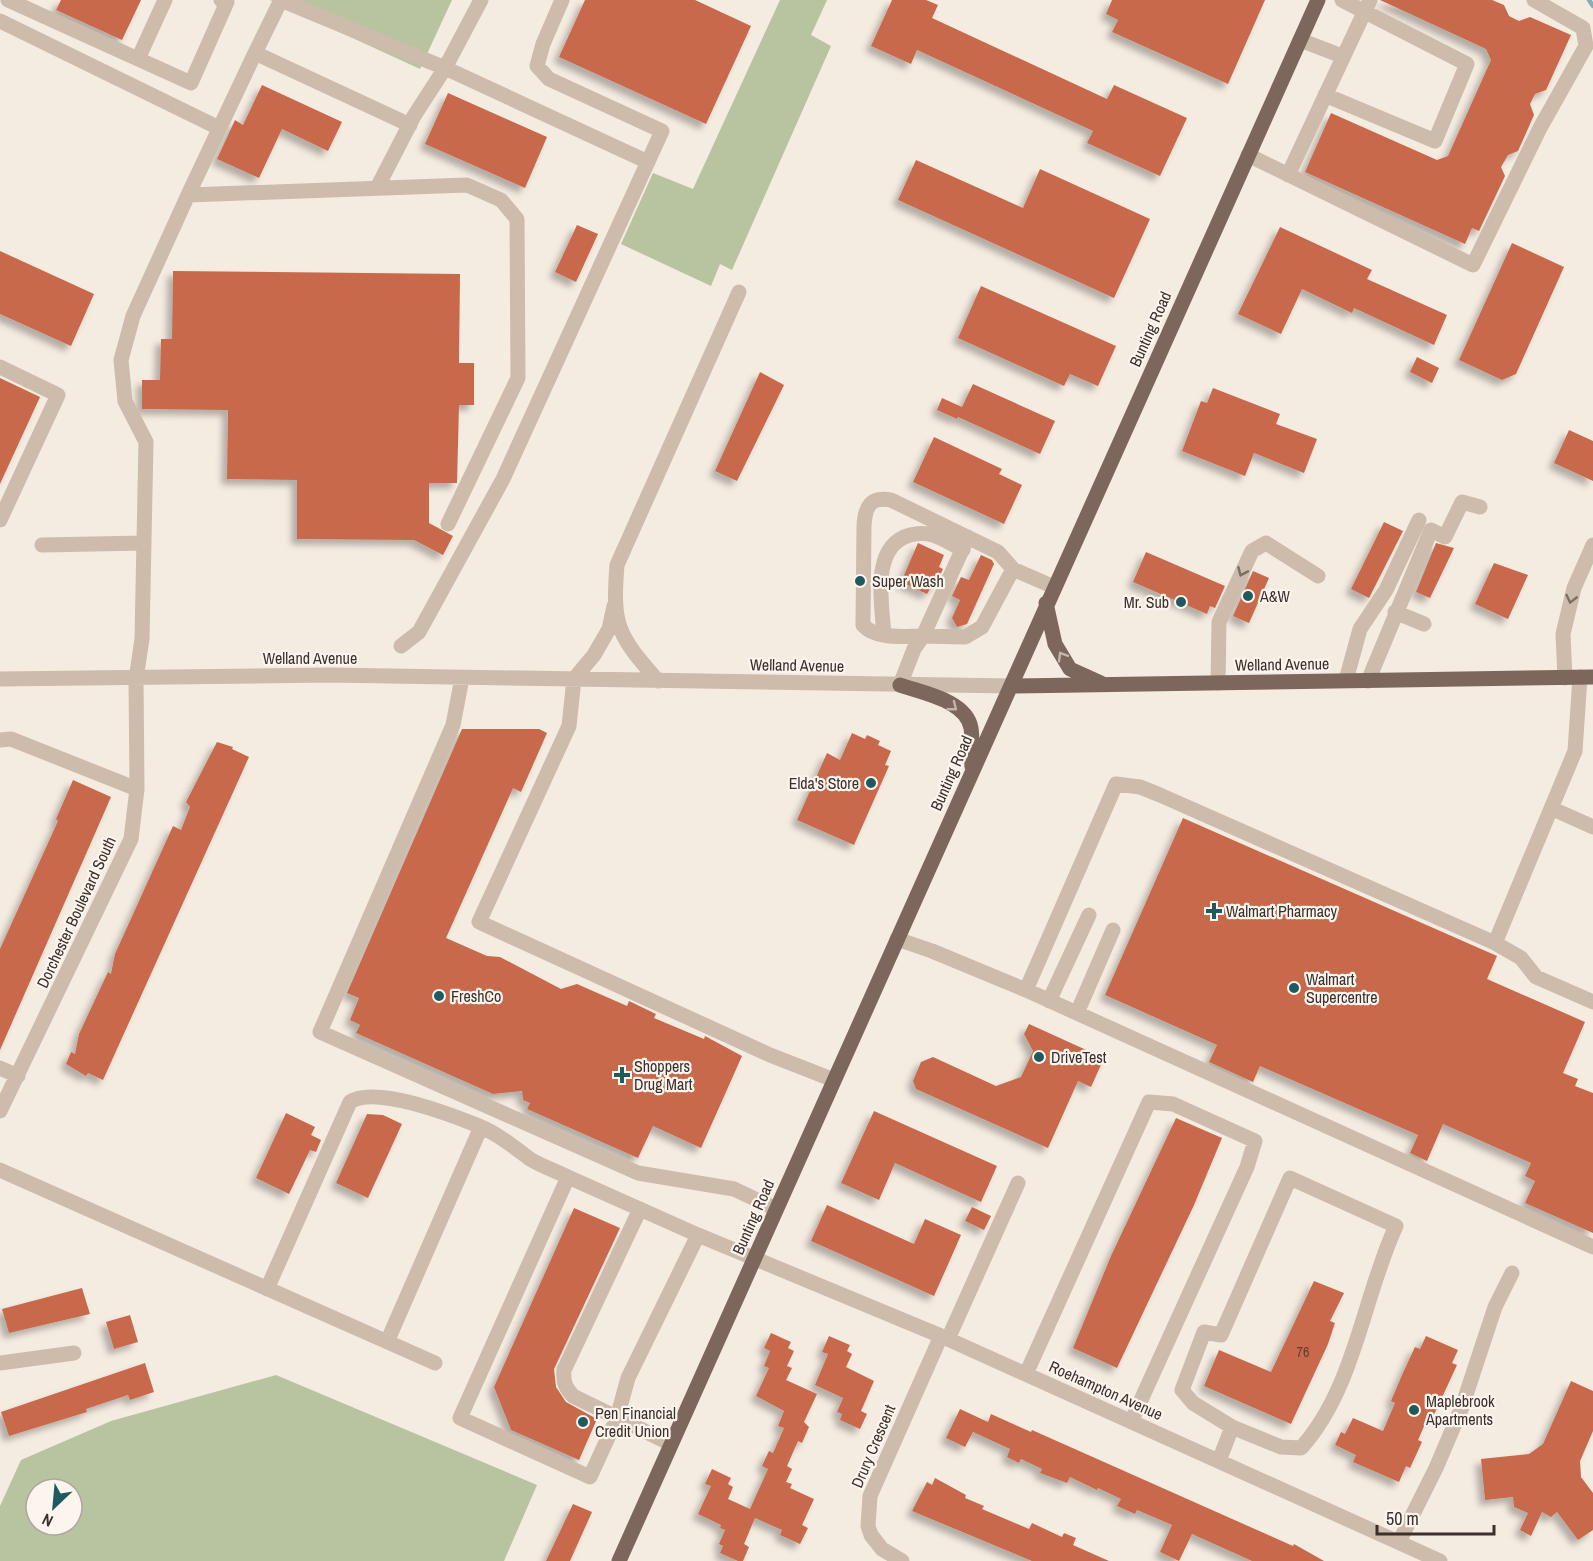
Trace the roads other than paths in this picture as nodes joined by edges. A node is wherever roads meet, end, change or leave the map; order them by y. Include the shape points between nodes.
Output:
1 (8, 0) edge
2 (165, 0) edge
3 (221, 0) edge
4 (281, 0) edge
5 (481, 0) edge
6 (562, 0) edge
7 (1318, 0) edge
8 (1342, 0) edge
9 (1533, 0) edge
10 (32, 5) edge
11 (1367, 6) edge
12 (0, 21) edge
13 (1300, 40) junction
14 (255, 53) junction
15 (1342, 56) junction
16 (138, 59) junction
17 (445, 68) junction
18 (1325, 95) junction
19 (410, 125) junction
20 (219, 128) junction
21 (1248, 155) junction
22 (648, 162) junction
23 (1288, 175) junction
24 (377, 188) junction
25 (188, 195) junction
26 (739, 292) dead end
27 (0, 367) edge
28 (1480, 507) dead end
29 (0, 520) edge
30 (1419, 520) dead end
31 (448, 524) dead end
32 (144, 543) junction
33 (966, 544) junction
34 (42, 545) dead end
35 (1593, 545) edge
36 (1013, 569) junction
37 (1318, 576) dead end
38 (1054, 587) junction
39 (1047, 603) junction
40 (614, 606) junction
41 (1395, 612) junction
42 (1424, 624) dead end
43 (884, 635) junction
44 (923, 636) junction
45 (401, 646) dead end
46 (1579, 677) edge
47 (462, 678) junction
48 (0, 679) edge
49 (136, 679) junction
50 (574, 680) junction
51 (1346, 680) junction
52 (658, 681) junction
53 (1368, 681) junction
54 (1218, 683) junction
55 (900, 685) junction
56 (1106, 685) junction
57 (1011, 686) junction
58 (0, 740) edge
59 (972, 772) junction
60 (137, 789) junction
61 (1553, 808) junction
62 (1593, 827) edge
63 (1089, 915) dead end
64 (1113, 930) dead end
65 (897, 939) junction
66 (1495, 943) junction
67 (1026, 990) junction
68 (1049, 1000) junction
69 (1593, 1002) edge
70 (1077, 1013) junction
71 (0, 1068) edge
72 (18, 1076) junction
73 (834, 1080) junction
74 (0, 1112) edge
75 (481, 1126) junction
76 (0, 1170) edge
77 (568, 1177) junction
78 (1018, 1183) dead end
79 (640, 1209) junction
80 (776, 1209) junction
81 (698, 1235) junction
82 (1593, 1247) edge
83 (755, 1258) junction
84 (1512, 1273) dead end
85 (267, 1289) junction
86 (944, 1337) junction
87 (387, 1342) junction
88 (74, 1353) dead end
89 (0, 1363) edge
90 (435, 1363) dead end
91 (1026, 1374) junction
92 (617, 1418) junction
93 (1131, 1422) junction
94 (1232, 1427) junction
95 (671, 1444) junction
96 (1219, 1461) junction
97 (1399, 1542) junction
98 (619, 1561) edge
99 (902, 1561) edge
100 (1440, 1561) edge

1 - 10 street
2 - 16 street
3 - 16 street via 227,2 190,83
4 - 14 street, Dorchester Boulevard South
4 - 17 street
5 - 17 street
6 - 22 street via 537,66 549,79 662,131
7 - 13 main road, Bunting Road
8 - 11 street
9 - 23 street via 1583,28 1586,46 1540,128 1473,265
10 - 16 street
11 - 15 street
11 - 18 street via 1467,64 1435,141
12 - 20 street
13 - 15 street
13 - 21 main road, Bunting Road
14 - 19 street
14 - 20 street, Dorchester Boulevard South
15 - 18 street
17 - 19 street
17 - 22 street
18 - 23 street
19 - 24 street
20 - 25 street, Dorchester Boulevard South
21 - 23 street
21 - 38 main road, Bunting Road
22 - 45 street via 503,479 419,632
24 - 25 street
24 - 31 street via 467,185 501,200 517,219 518,378
25 - 32 street, Dorchester Boulevard South via 133,316 121,360 126,401 146,442
26 - 40 street via 617,565
27 - 29 street via 58,395
28 - 41 street via 1462,502 1445,537 1431,530
30 - 51 street via 1386,590 1360,629
32 - 34 street
32 - 49 street, Dorchester Boulevard South via 142,639
33 - 36 street via 998,552
33 - 43 street via 918,533 900,538 885,556 880,584
33 - 43 street via 891,500 871,501 865,511 863,625 868,631
33 - 44 street
35 -> 46 street via 1574,588 1563,634
36 - 38 street
36 - 44 street via 982,627 965,637
37 -> 54 street via 1266,543 1252,551 1219,622
38 - 39 main road, Bunting Road
56 -> 39 main road via 1070,669 1055,644
39 - 57 main road, Bunting Road
40 - 50 street via 609,629
40 - 52 street via 621,633
41 - 42 street
41 - 53 street
43 - 44 street
44 - 55 street
46 - 53 main road, Welland Avenue
46 - 61 street via 1575,751
47 - 49 street, Welland Avenue via 330,675
47 - 50 street, Welland Avenue
47 - 80 street via 453,725 320,1032 638,1173 734,1189
48 - 49 street, Welland Avenue
49 - 60 street, Dorchester Boulevard South
50 - 52 street, Welland Avenue
50 - 73 street via 569,726 479,922 770,1055
51 - 53 main road, Welland Avenue
51 - 54 main road, Welland Avenue
52 - 55 street, Welland Avenue
54 - 56 main road, Welland Avenue
55 - 57 street, Welland Avenue
55 -> 59 main road via 949,702 965,716 971,726
56 - 57 main road, Welland Avenue
57 - 59 main road, Bunting Road
58 - 60 street via 11,739
59 - 65 main road, Bunting Road
60 - 72 street, Dorchester Boulevard South via 131,839
61 - 62 street
61 - 66 street
63 - 68 street
64 - 70 street
65 - 67 street
65 - 73 main road, Bunting Road
66 - 67 street via 1140,786 1116,784
66 - 69 street via 1521,958 1536,977
67 - 68 street
68 - 70 street
70 - 82 street
71 - 72 street
72 - 74 street, Dorchester Boulevard South
73 - 80 main road, Bunting Road
75 - 77 street, Roehampton Avenue via 532,1160
75 - 85 street, Roehampton Avenue via 400,1100 358,1097 350,1102
75 - 87 street
76 - 85 street
77 - 79 street, Roehampton Avenue
77 - 92 street via 460,1418 590,1477
78 - 86 street, Drury Crescent
79 - 81 street, Roehampton Avenue
79 - 92 street via 564,1370 565,1386 573,1396
80 - 83 main road, Bunting Road
81 - 83 street, Roehampton Avenue
81 - 92 street via 628,1378
83 - 86 street, Roehampton Avenue
83 - 95 main road, Bunting Road
84 - 97 street via 1495,1307 1445,1448
85 - 87 street
86 - 91 street, Roehampton Avenue
86 - 99 street, Drury Crescent via 870,1496 871,1535 882,1549
87 - 90 street
88 - 89 street
91 - 93 street, Roehampton Avenue
91 - 93 street via 1149,1102 1173,1104 1256,1142
92 - 95 street
93 - 96 street, Roehampton Avenue
94 - 94 street via 1281,1447 1301,1448 1318,1429 1353,1353 1381,1260 1396,1226 1290,1178 1221,1335 1204,1332 1182,1390 1193,1403
94 - 96 street
95 - 98 main road, Bunting Road
96 - 97 street, Roehampton Avenue
97 - 100 street, Roehampton Avenue

